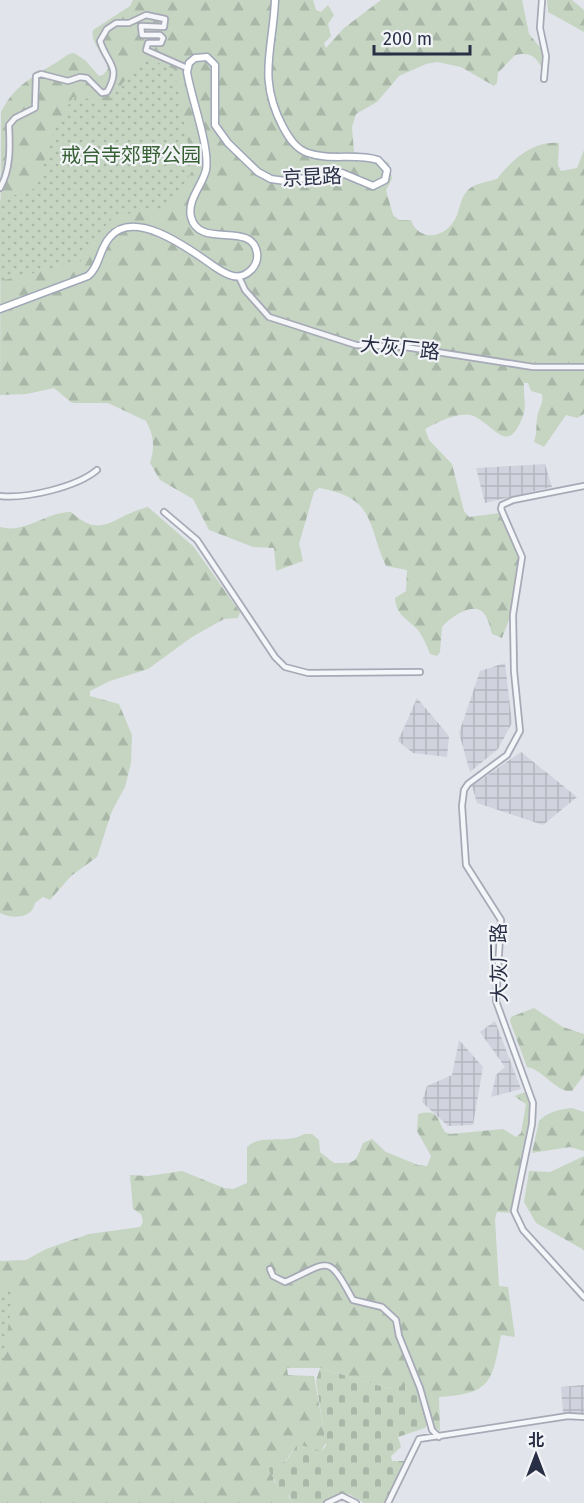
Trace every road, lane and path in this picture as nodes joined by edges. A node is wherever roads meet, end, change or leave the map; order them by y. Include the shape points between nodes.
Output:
1 (275, 0) edge
2 (543, 0) edge
3 (187, 68) junction
4 (544, 79) dead end
5 (0, 188) edge
6 (239, 277) junction
7 (0, 309) edge
8 (584, 367) edge
9 (97, 470) dead end
10 (584, 486) edge
11 (0, 496) edge
12 (164, 512) dead end
13 (420, 672) dead end
14 (270, 1269) dead end
15 (584, 1297) edge
16 (584, 1418) edge
17 (439, 1437) junction
18 (327, 1503) edge
19 (356, 1503) edge
20 (388, 1503) edge

1 - 3 main road, 京昆路 via 269,94 288,136 308,153 378,160 387,170 382,183 368,186 342,173 285,181 263,175 228,143 215,125 213,61 199,57
2 - 4 street via 540,28 546,56
3 - 5 street via 146,50 148,43 161,43 164,38 142,35 141,26 164,27 165,19 146,15 129,23 116,23 100,41 115,70 107,92 102,93 87,78 68,81 36,76 35,108 9,125 10,153
3 - 6 main road via 206,162 190,216 201,231 239,236 252,244 255,265
6 - 7 main road via 228,276 181,244 144,228 129,226 108,239 97,267 88,276
6 - 8 street, 大灰厂路 via 269,317 356,345 405,347 533,367
9 - 11 street via 73,484 18,497
10 - 15 street, 大灰厂路 via 507,501 501,509 522,557 513,615 520,731 507,755 464,790 462,818 466,865 501,920 496,1002 533,1103 514,1211 523,1230
12 - 13 street via 196,540 274,657 285,667 308,673
14 - 17 street via 273,1276 285,1282 315,1265 329,1266 336,1269 353,1300 391,1313 432,1430
16 - 17 street via 568,1416
17 - 20 street via 419,1439
18 - 19 street via 342,1496

